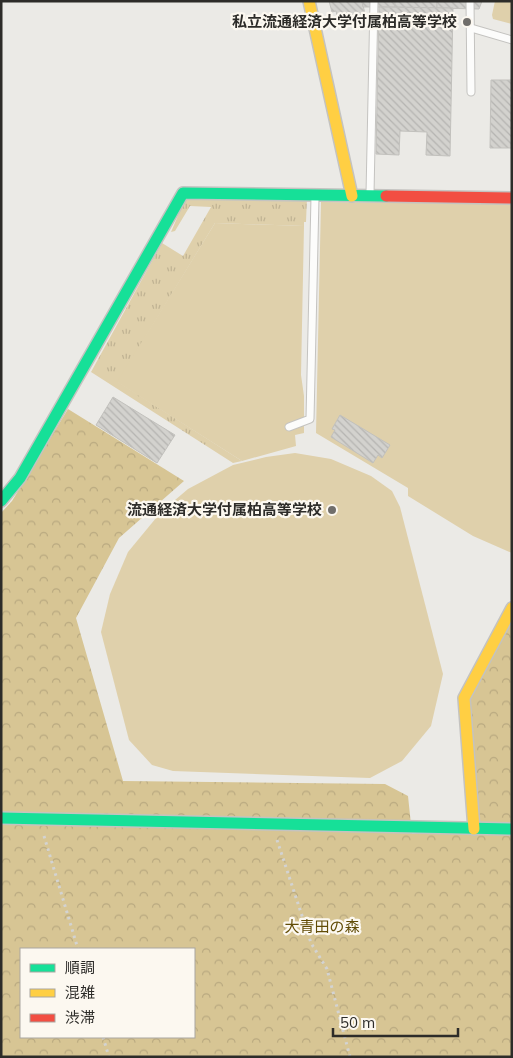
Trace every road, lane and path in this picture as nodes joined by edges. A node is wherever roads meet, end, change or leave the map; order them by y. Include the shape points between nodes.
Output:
1 (309, 1) edge
2 (374, 1) edge
3 (470, 1) edge
4 (471, 28) junction
5 (512, 40) edge
6 (471, 92) dead end
7 (315, 196) junction
8 (352, 196) junction
9 (370, 196) junction
10 (512, 198) edge
11 (289, 427) dead end
12 (1, 501) edge
13 (512, 608) edge
14 (1, 818) edge
15 (39, 819) junction
16 (272, 825) junction
17 (474, 829) junction
18 (512, 829) edge
19 (78, 948) edge
20 (103, 1038) edge
21 (109, 1057) edge
22 (350, 1057) edge

1 - 8 street
2 - 9 lane
3 - 4 lane
4 - 5 lane
4 - 6 lane
7 - 8 street
7 - 11 lane via 310,419
7 - 12 street via 182,193 20,478
8 - 9 street
9 - 10 street
13 - 17 street via 464,698
14 - 15 street
15 - 16 street
15 - 19 path
16 - 17 street
16 - 22 path via 312,942 327,969
17 - 18 street
20 - 21 path

